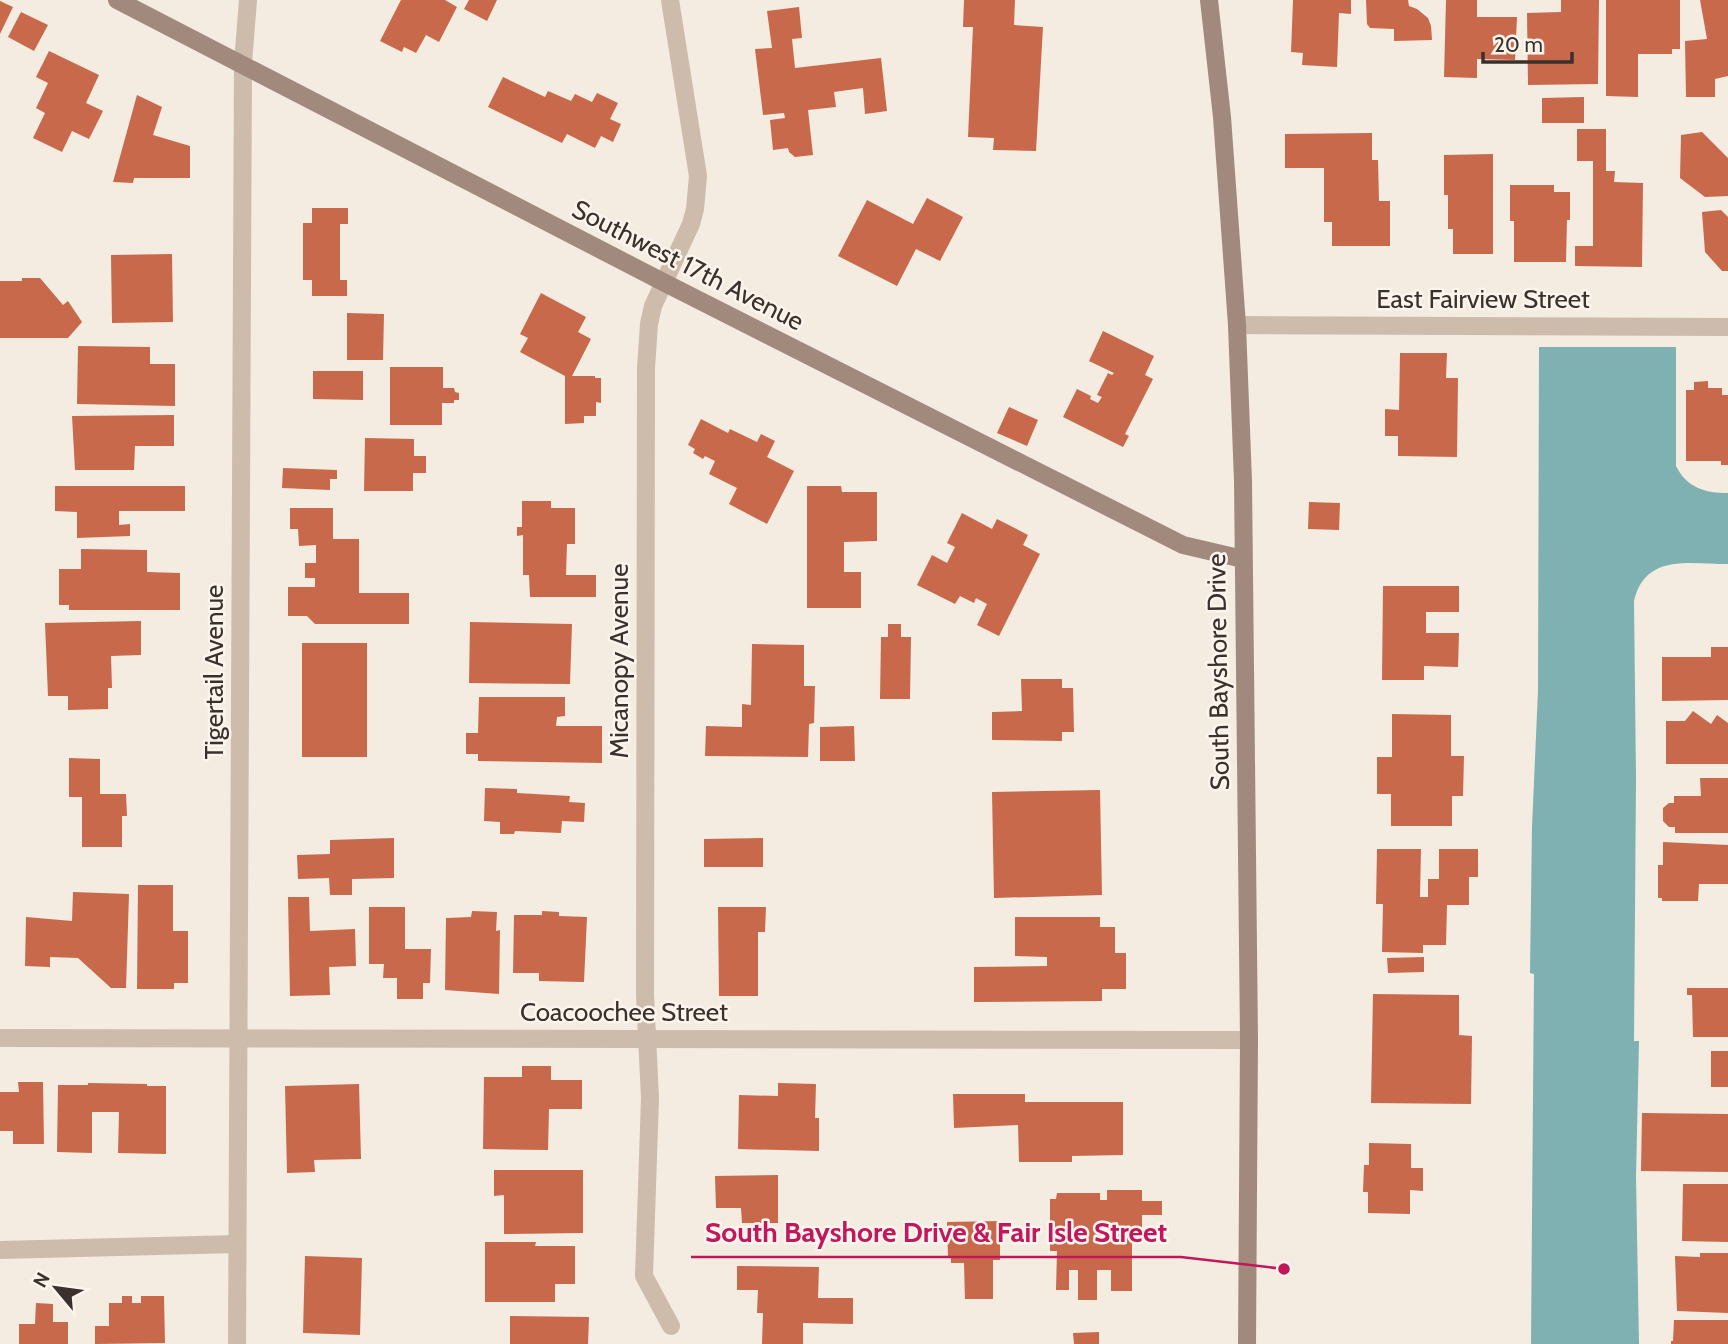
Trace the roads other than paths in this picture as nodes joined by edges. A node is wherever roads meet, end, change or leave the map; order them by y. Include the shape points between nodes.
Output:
1 (117, 0) edge
2 (248, 0) edge
3 (670, 0) edge
4 (1209, 0) edge
5 (243, 63) junction
6 (665, 283) junction
7 (1237, 325) junction
8 (1728, 327) edge
9 (1243, 559) junction
10 (0, 1038) edge
11 (647, 1038) junction
12 (239, 1039) junction
13 (1249, 1040) junction
14 (237, 1244) junction
15 (0, 1250) edge
16 (671, 1326) dead end
17 (237, 1344) edge
18 (1247, 1344) edge

1 - 5 main road, Southwest 17th Avenue
2 - 5 street, Tigertail Avenue
3 - 6 street, Micanopy Avenue via 698,176 691,224
4 - 7 main road, South Bayshore Drive
5 - 6 main road, Southwest 17th Avenue
5 - 12 street, Tigertail Avenue
6 - 9 main road, Southwest 17th Avenue via 1183,545
6 - 11 street, Micanopy Avenue via 651,315 646,388
7 - 8 street, East Fairview Street
7 - 9 main road, South Bayshore Drive
9 - 13 main road, South Bayshore Drive
10 - 12 street, Coacoochee Street
11 - 12 street, Coacoochee Street
11 - 13 street, Coacoochee Street
11 - 16 street, Micanopy Avenue via 650,1097 644,1276
12 - 14 street, Tigertail Avenue
13 - 18 main road, South Bayshore Drive
14 - 15 street
14 - 17 street, Tigertail Avenue

